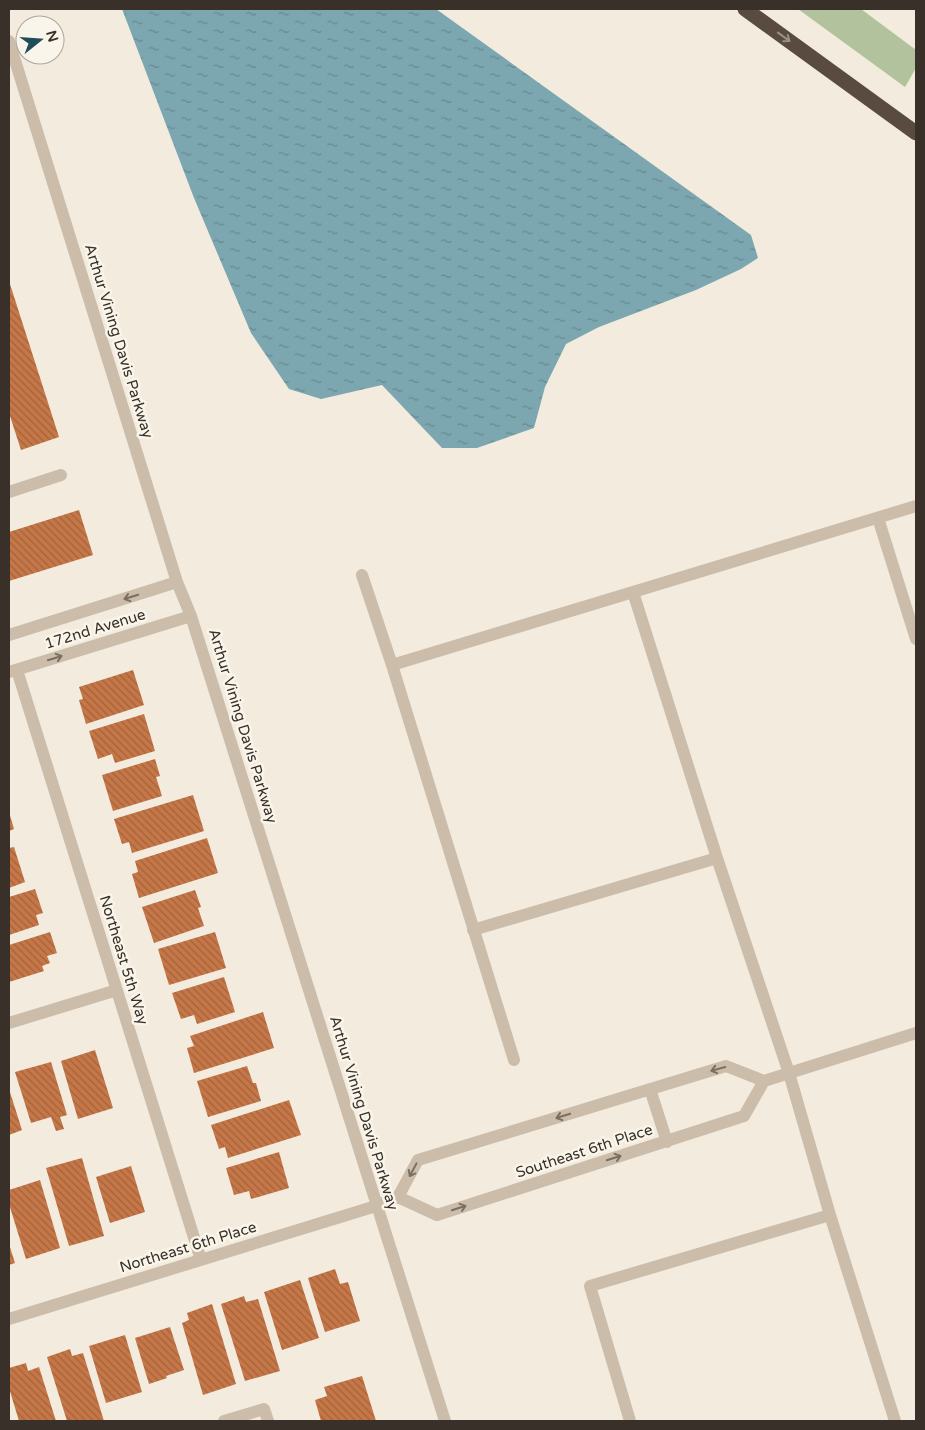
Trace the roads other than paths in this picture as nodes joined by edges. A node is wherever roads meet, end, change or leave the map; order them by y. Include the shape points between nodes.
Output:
1 (745, 9) edge
2 (9, 41) edge
3 (916, 133) edge
4 (60, 475) dead end
5 (9, 492) edge
6 (916, 506) edge
7 (878, 518) junction
8 (362, 575) dead end
9 (177, 582) junction
10 (633, 592) junction
11 (191, 616) junction
12 (9, 635) edge
13 (916, 639) edge
14 (392, 665) junction
15 (13, 671) edge
16 (718, 858) junction
17 (473, 930) junction
18 (117, 990) junction
19 (9, 1023) edge
20 (916, 1032) edge
21 (514, 1060) dead end
22 (789, 1073) junction
23 (764, 1081) junction
24 (650, 1089) junction
25 (667, 1142) junction
26 (398, 1197) junction
27 (376, 1206) junction
28 (830, 1215) junction
29 (201, 1260) junction
30 (9, 1319) edge
31 (266, 1415) edge
32 (224, 1421) edge
33 (445, 1421) edge
34 (630, 1421) edge
35 (895, 1421) edge

1 -> 3 highway
2 - 9 street, Arthur Vining Davis Parkway
4 - 5 street
6 - 7 street
7 - 10 street
7 - 13 street
8 - 14 street
9 - 11 street, Arthur Vining Davis Parkway
9 -> 12 street, 172nd Avenue
10 - 14 street
10 - 16 street
15 -> 11 street, 172nd Avenue
11 - 27 street, Arthur Vining Davis Parkway
14 - 17 street
15 - 18 street, Northeast 5th Way
16 - 17 street
16 - 22 street
17 - 21 street
18 - 19 street
18 - 29 street, Northeast 5th Way
20 - 22 street
22 - 23 street
22 - 28 street
23 -> 24 street via 726,1066
23 - 25 street, Southeast 6th Place via 744,1116
24 - 25 street
24 -> 26 street via 418,1160
26 -> 25 street, Southeast 6th Place via 437,1214
26 - 27 street
27 - 29 street, Northeast 6th Place
27 - 33 street, Arthur Vining Davis Parkway
28 - 34 street via 590,1286
28 - 35 street
29 - 30 street, Northeast 6th Place
31 - 32 street

